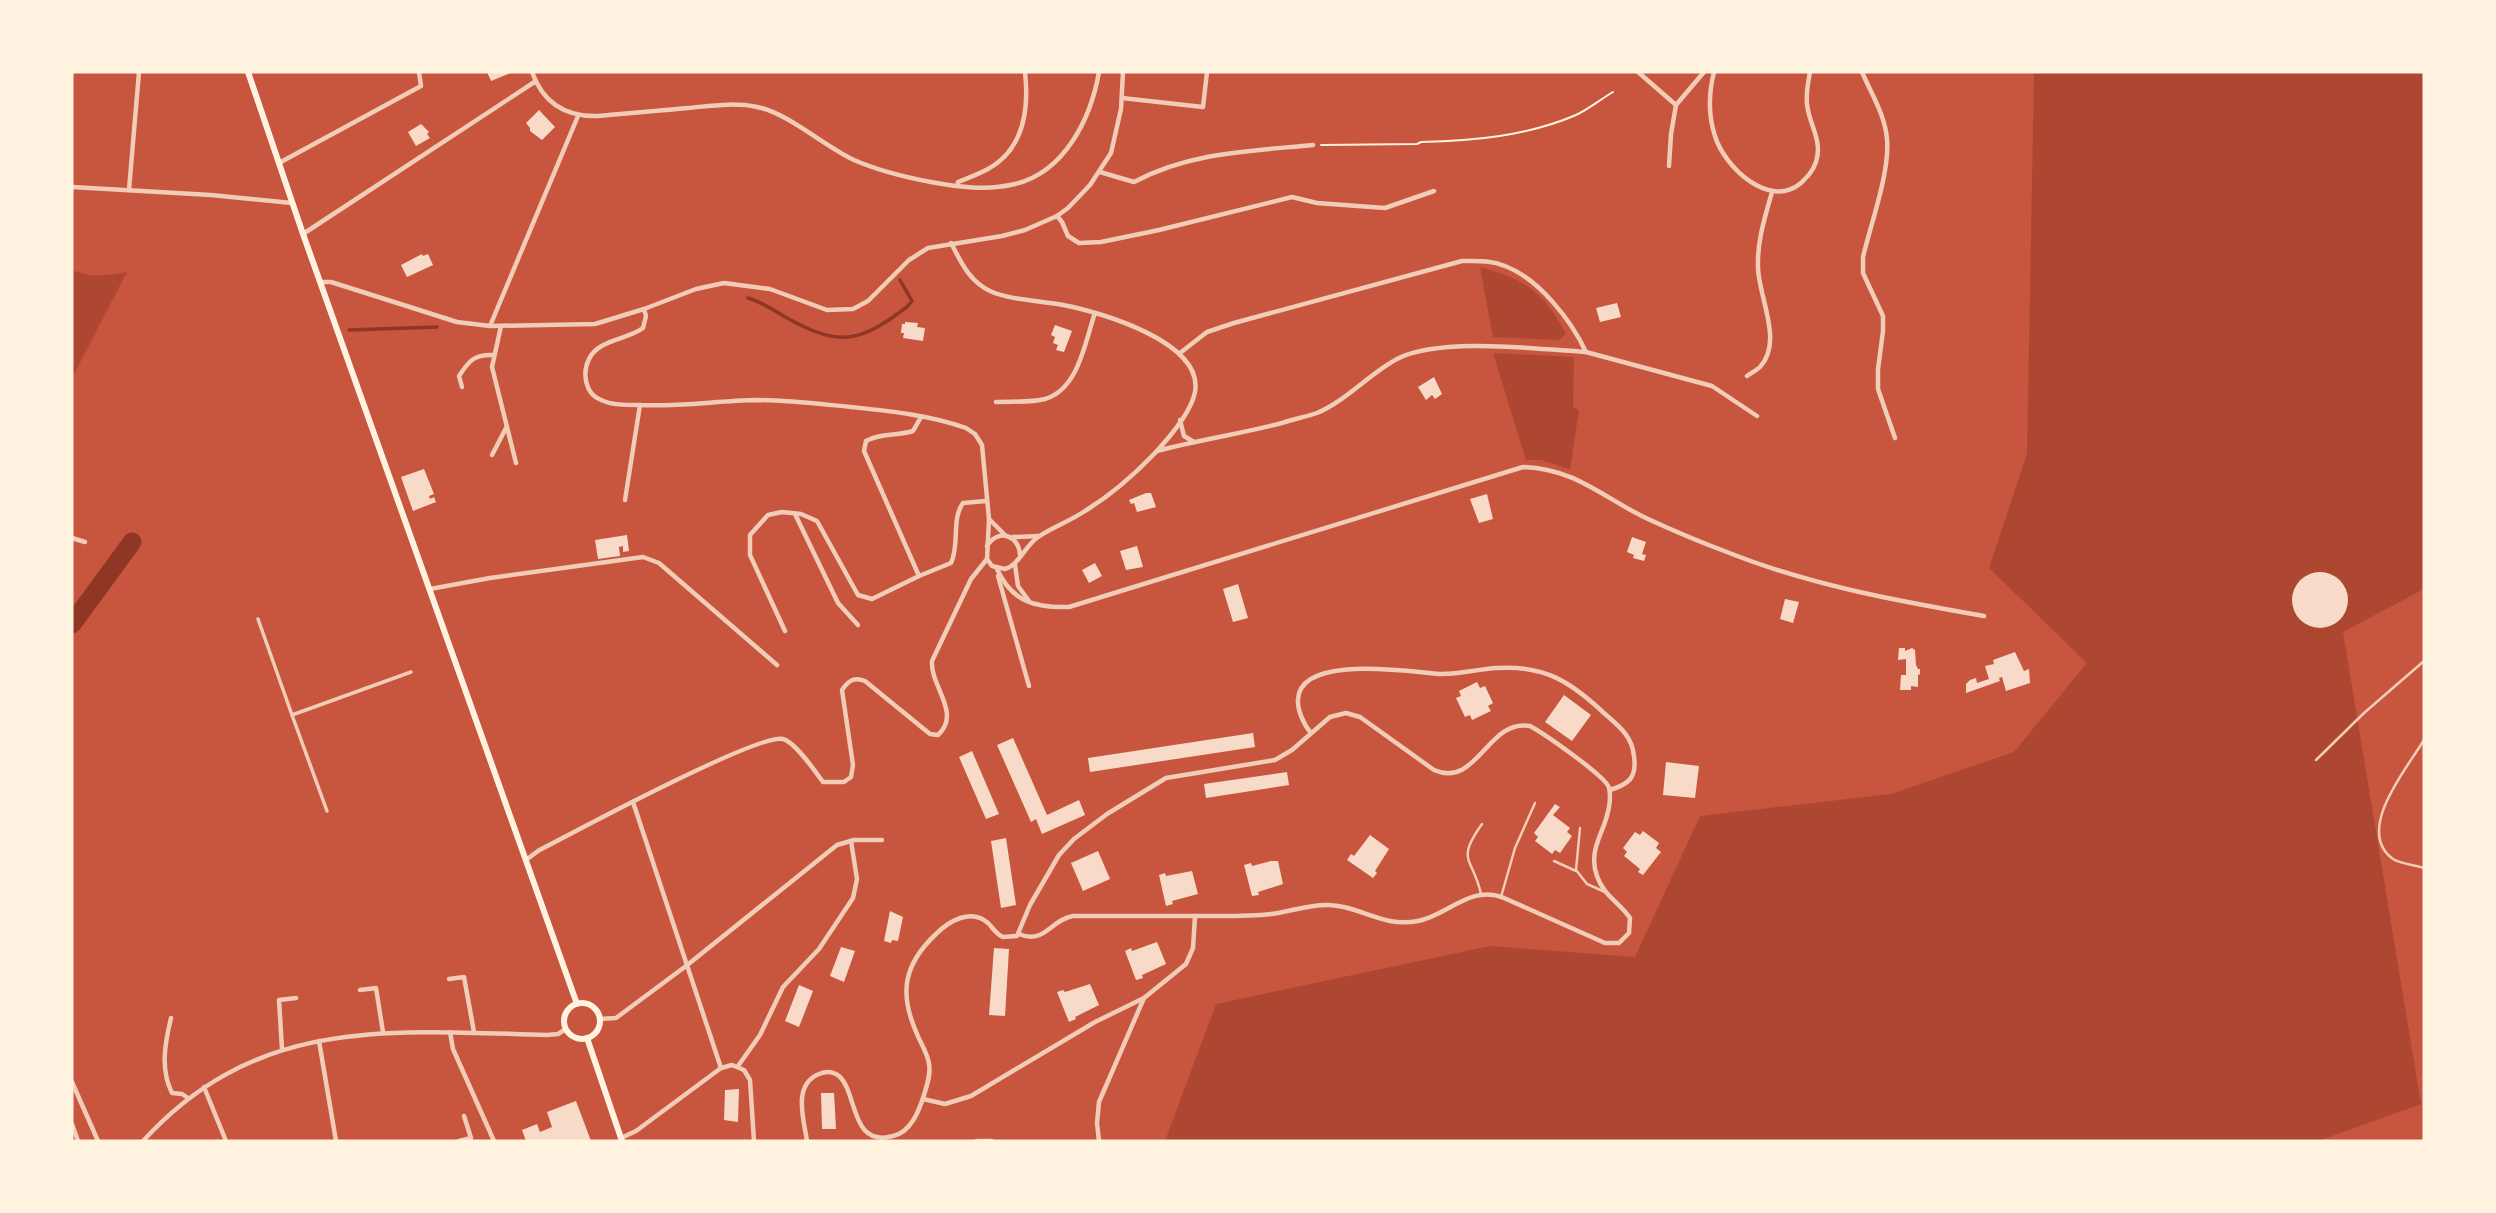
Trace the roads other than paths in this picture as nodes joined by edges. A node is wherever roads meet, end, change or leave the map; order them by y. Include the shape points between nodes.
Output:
1 (139, 72) edge
2 (248, 72) edge
3 (419, 72) edge
4 (532, 72) edge
5 (1025, 72) edge
6 (1099, 72) edge
7 (1123, 72) edge
8 (1207, 72) edge
9 (1638, 72) edge
10 (1704, 72) edge
11 (1714, 72) edge
12 (1810, 72) edge
13 (1862, 72) edge
14 (536, 81) junction
15 (1122, 98) junction
16 (1676, 105) junction
17 (578, 116) junction
18 (1313, 145) road end
19 (279, 163) junction
20 (1669, 166) dead end
21 (1100, 172) junction
22 (957, 186) junction
23 (72, 187) edge
24 (129, 190) junction
25 (1434, 191) dead end
26 (1772, 192) junction
27 (292, 203) junction
28 (1057, 216) junction
29 (303, 234) junction
30 (951, 243) junction
31 (321, 282) junction
32 (644, 309) junction
33 (1095, 313) junction
34 (490, 326) junction
35 (501, 326) junction
36 (1586, 352) junction
37 (1180, 353) junction
38 (494, 355) junction
39 (1747, 376) dead end
40 (462, 387) dead end
41 (996, 402) dead end
42 (640, 405) junction
43 (1756, 416) dead end
44 (921, 417) junction
45 (1180, 420) junction
46 (506, 427) junction
47 (1895, 438) dead end
48 (1194, 442) junction
49 (1156, 452) junction
50 (492, 455) dead end
51 (516, 463) dead end
52 (625, 500) dead end
53 (986, 501) junction
54 (795, 513) junction
55 (989, 519) junction
56 (1007, 536) junction
57 (1040, 536) junction
58 (72, 538) edge
59 (85, 542) dead end
60 (986, 548) junction
61 (1020, 556) junction
62 (987, 559) junction
63 (1016, 564) junction
64 (997, 569) junction
65 (919, 576) junction
66 (430, 589) junction
67 (1030, 602) junction
68 (1984, 616) dead end
69 (258, 619) dead end
70 (858, 625) dead end
71 (785, 631) dead end
72 (2424, 661) edge
73 (777, 665) dead end
74 (411, 672) dead end
75 (1029, 687) dead end
76 (292, 715) junction
77 (1311, 733) junction
78 (2424, 740) edge
79 (2316, 760) dead end
80 (1610, 790) junction
81 (633, 803) junction
82 (1535, 803) dead end
83 (327, 811) dead end
84 (1482, 824) dead end
85 (1580, 828) dead end
86 (882, 840) dead end
87 (851, 841) junction
88 (526, 861) junction
89 (1554, 861) dead end
90 (2424, 868) edge
91 (1576, 871) junction
92 (1605, 892) junction
93 (1481, 894) junction
94 (1501, 897) junction
95 (1195, 916) junction
96 (1019, 934) junction
97 (686, 966) junction
98 (449, 979) dead end
99 (360, 990) dead end
100 (296, 998) dead end
101 (1144, 998) junction
102 (577, 1004) junction
103 (171, 1018) dead end
104 (599, 1019) junction
105 (566, 1029) junction
106 (383, 1032) junction
107 (450, 1032) junction
108 (474, 1032) junction
109 (586, 1038) junction
110 (319, 1041) junction
111 (282, 1049) junction
112 (738, 1066) junction
113 (721, 1068) junction
114 (72, 1082) edge
115 (204, 1087) junction
116 (188, 1098) junction
117 (923, 1099) junction
118 (464, 1116) dead end
119 (72, 1124) edge
120 (622, 1139) edge
121 (78, 1141) edge
122 (98, 1141) edge
123 (143, 1141) edge
124 (226, 1141) edge
125 (336, 1141) edge
126 (459, 1141) edge
127 (494, 1141) edge
128 (754, 1141) edge
129 (807, 1141) edge
130 (977, 1141) edge
131 (992, 1141) edge
132 (1099, 1141) edge

1 - 24 street
2 - 19 main road
3 - 19 street via 421,86
4 - 14 street
5 - 22 street via 1027,104 1014,144 989,168
6 - 22 street via 1086,116 1074,139 1052,164 1015,184
7 - 15 street
8 - 15 street via 1203,107
9 - 16 street
10 - 16 street
11 - 26 street via 1710,116 1715,139 1732,165 1755,186
12 - 26 street via 1807,106 1818,137 1817,159 1811,174 1796,187
13 - 47 street via 1887,137 1887,159 1863,274 1883,316 1878,389
14 - 17 street via 552,104
14 - 29 street
15 - 21 street via 1111,153
16 - 20 street
17 - 22 street via 722,105 757,107 890,174
17 - 34 street
18 - 21 street via 1180,161 1133,182
19 - 27 main road
21 - 28 street
23 - 24 street
24 - 27 street
25 - 28 street via 1385,208 1292,197 1101,242 1079,243 1068,236
26 - 39 street via 1760,237 1758,269 1771,330 1761,366
27 - 29 main road
28 - 30 street via 1002,236
29 - 31 main road
30 - 32 street via 918,253 853,309 827,310 770,289 724,284 696,289
30 - 33 street via 964,269 993,292
31 - 34 street via 457,322
31 - 66 main road
32 - 35 street via 595,324
32 - 42 street via 643,328 596,349 586,373 586,383 595,397 611,404
33 - 37 street via 1136,327
33 - 41 street via 1077,368 1064,388 1045,399
34 - 35 street
35 - 38 street
36 - 37 street via 1577,332 1543,291 1507,266 1462,261 1234,323 1207,332
36 - 43 street via 1712,386
36 - 48 street via 1450,347 1415,352 1397,359 1317,413
37 - 45 street via 1192,370 1195,391
38 - 40 street via 471,359 459,376
38 - 46 street via 492,367
42 - 44 street via 775,401
42 - 52 street
44 - 53 street via 966,428 978,438
44 - 65 street via 913,431 873,437 866,441 864,451
45 - 48 street via 1184,436
45 - 49 street
46 - 50 street
46 - 51 street
48 - 49 street
49 - 57 street via 1125,483
53 - 55 street
53 - 65 street via 963,503 951,563
54 - 65 street via 817,521 858,595 872,599
54 - 70 street via 838,603
54 - 71 street via 768,515 750,535 750,555
55 - 56 street
55 - 60 street
56 - 57 street
56 - 60 street via 995,537
56 - 61 street via 1018,545
57 - 61 street
58 - 59 street
60 - 62 street
61 - 63 street
62 - 64 street
62 - 81 street via 971,579 932,661 948,720 938,735 930,734 857,678 842,690 853,765 851,777 844,782 824,782 789,741 776,738 736,752
63 - 64 street
63 - 67 street via 1018,586
64 - 67 street via 1011,591
64 - 75 street
66 - 73 street via 643,557 659,563
66 - 88 main road
67 - 68 street via 1046,608 1069,607 1523,467 1541,467 1570,475 1647,519 1782,573
69 - 76 street
72 - 79 lane
74 - 76 street
76 - 83 street
77 - 80 street via 1334,716 1355,715 1434,770 1451,774 1464,769 1501,734 1526,725 1598,774
77 - 80 street via 1298,697 1305,683 1318,675 1356,669 1439,674 1530,669 1573,687 1627,735 1634,753 1633,774 1625,786
77 - 96 street via 1275,760 1171,777 1107,814 1059,855
78 - 90 lane via 2384,807 2378,827 2382,846 2394,860
80 - 92 street via 1608,814 1593,858
81 - 88 street via 538,850
81 - 97 street
82 - 94 lane via 1515,848
84 - 93 lane via 1467,853
85 - 91 lane
86 - 87 street
87 - 97 street via 837,845
87 - 112 street via 857,879 853,898 819,949 783,987 760,1035
88 - 102 main road
89 - 91 lane
91 - 92 lane via 1587,884
92 - 94 street via 1631,922 1627,936 1616,944
93 - 94 street
93 - 95 street via 1409,922 1376,919 1326,904 1273,914
95 - 96 street via 1073,916 1059,920 1038,937
95 - 101 street via 1193,948 1186,964
96 - 117 street via 1003,937 982,919 965,917 936,933 912,964 906,993 930,1064
97 - 104 street via 616,1018
97 - 113 street
98 - 108 street via 464,977
99 - 106 street via 376,988
100 - 111 street via 279,1000
101 - 117 street via 971,1096 945,1104
101 - 132 street via 1099,1102
102 - 104 main road via 590,1005
102 - 105 main road via 566,1012
103 - 116 street via 164,1046 166,1082 172,1093
104 - 109 main road via 596,1031
105 - 108 street via 547,1035
105 - 109 main road via 575,1037
106 - 107 street
106 - 110 street
107 - 108 street
107 - 127 street via 453,1049
109 - 120 main road
110 - 111 street
110 - 125 street
111 - 115 street
112 - 113 street
112 - 128 street via 750,1080
113 - 120 street
114 - 122 street
115 - 116 street
115 - 124 street
116 - 123 street
117 - 129 street via 906,1129 893,1137 879,1136 858,1122 841,1078 821,1073 809,1081 801,1101
118 - 126 street via 471,1138
119 - 121 street
130 - 131 street

